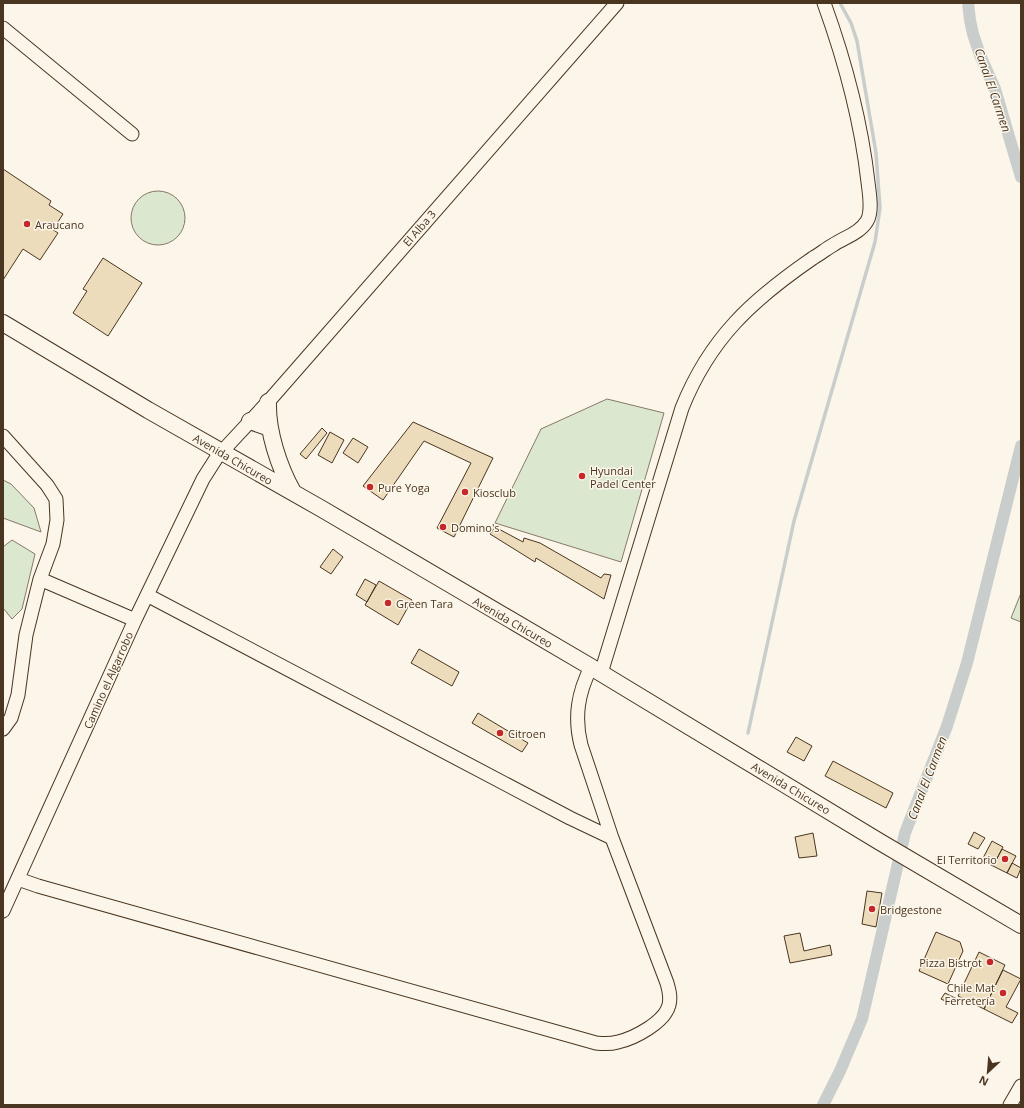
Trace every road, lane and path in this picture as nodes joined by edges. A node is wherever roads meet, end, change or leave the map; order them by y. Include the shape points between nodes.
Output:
1 (617, 3) edge
2 (824, 3) edge
3 (3, 28) edge
4 (132, 134) dead end
5 (3, 323) edge
6 (268, 402) junction
7 (250, 422) junction
8 (270, 428) junction
9 (3, 436) edge
10 (222, 452) junction
11 (293, 492) junction
12 (40, 579) junction
13 (147, 595) junction
14 (135, 620) junction
15 (596, 670) junction
16 (3, 729) edge
17 (612, 838) junction
18 (18, 879) junction
19 (3, 911) edge
20 (1021, 925) edge
21 (1021, 1086) edge
22 (1010, 1105) edge

1 - 6 street, El Alba 3
2 - 15 street via 845,64 858,116 869,188 869,217 859,230 833,244 792,273 744,313 716,344 700,368 682,408
3 - 4 street
5 - 10 main road, Avenida Chicureo
6 - 7 street, El Alba 3
6 - 8 main road
7 - 8 main road
7 - 10 street, El Alba 3
8 - 11 main road via 283,472
9 - 12 street via 48,485 56,499 57,520 53,544
10 - 11 main road, Avenida Chicureo
10 - 13 street, Camino el Algarrobo via 203,479
11 - 15 main road, Avenida Chicureo
12 - 14 street
12 - 16 street via 26,635 18,695 11,718
13 - 14 street, Camino el Algarrobo
13 - 17 street
14 - 18 street, Camino el Algarrobo
15 - 17 street via 582,687 579,697 578,732
15 - 20 main road, Avenida Chicureo
17 - 18 street via 667,983 670,999 664,1015 652,1026 627,1040 607,1044 596,1043
18 - 19 street, Camino el Algarrobo
21 - 22 street

